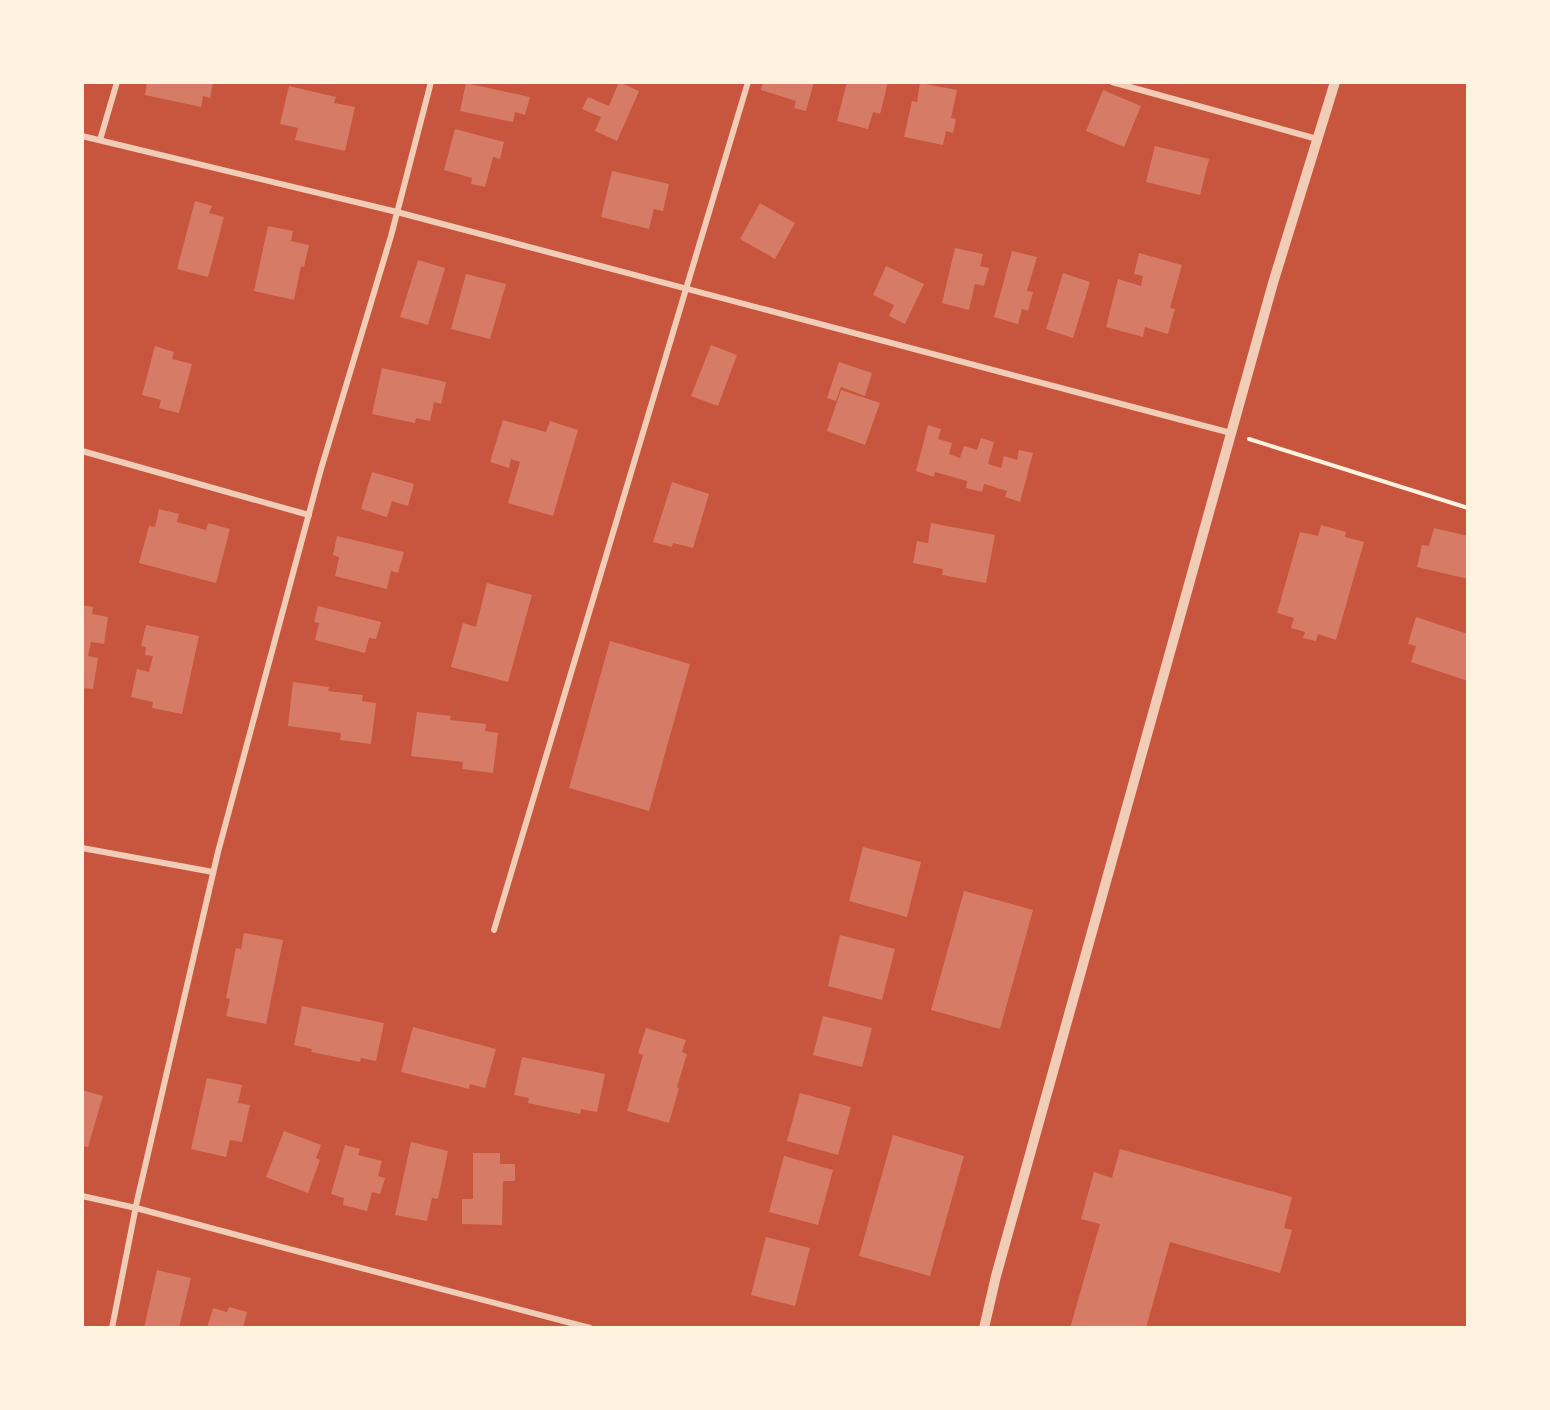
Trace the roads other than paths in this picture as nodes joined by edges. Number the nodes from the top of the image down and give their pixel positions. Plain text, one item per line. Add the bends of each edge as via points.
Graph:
1 (117, 82) edge
2 (431, 82) edge
3 (748, 82) edge
4 (1113, 82) edge
5 (1335, 82) edge
6 (82, 136) edge
7 (1317, 139) junction
8 (100, 140) junction
9 (397, 212) junction
10 (686, 289) junction
11 (1231, 433) junction
12 (82, 452) edge
13 (309, 515) junction
14 (82, 848) edge
15 (213, 872) junction
16 (494, 930) dead end
17 (82, 1196) edge
18 (136, 1208) junction
19 (112, 1328) edge
20 (590, 1328) edge
21 (984, 1328) edge

1 - 8 street
2 - 9 street
3 - 10 street
4 - 7 street
5 - 7 street
6 - 8 street
7 - 11 street
8 - 9 street
9 - 10 street
9 - 13 street
10 - 11 street
10 - 16 street
11 - 21 street
12 - 13 street
13 - 15 street
14 - 15 street
15 - 18 street
17 - 18 street
18 - 19 street
18 - 20 street

